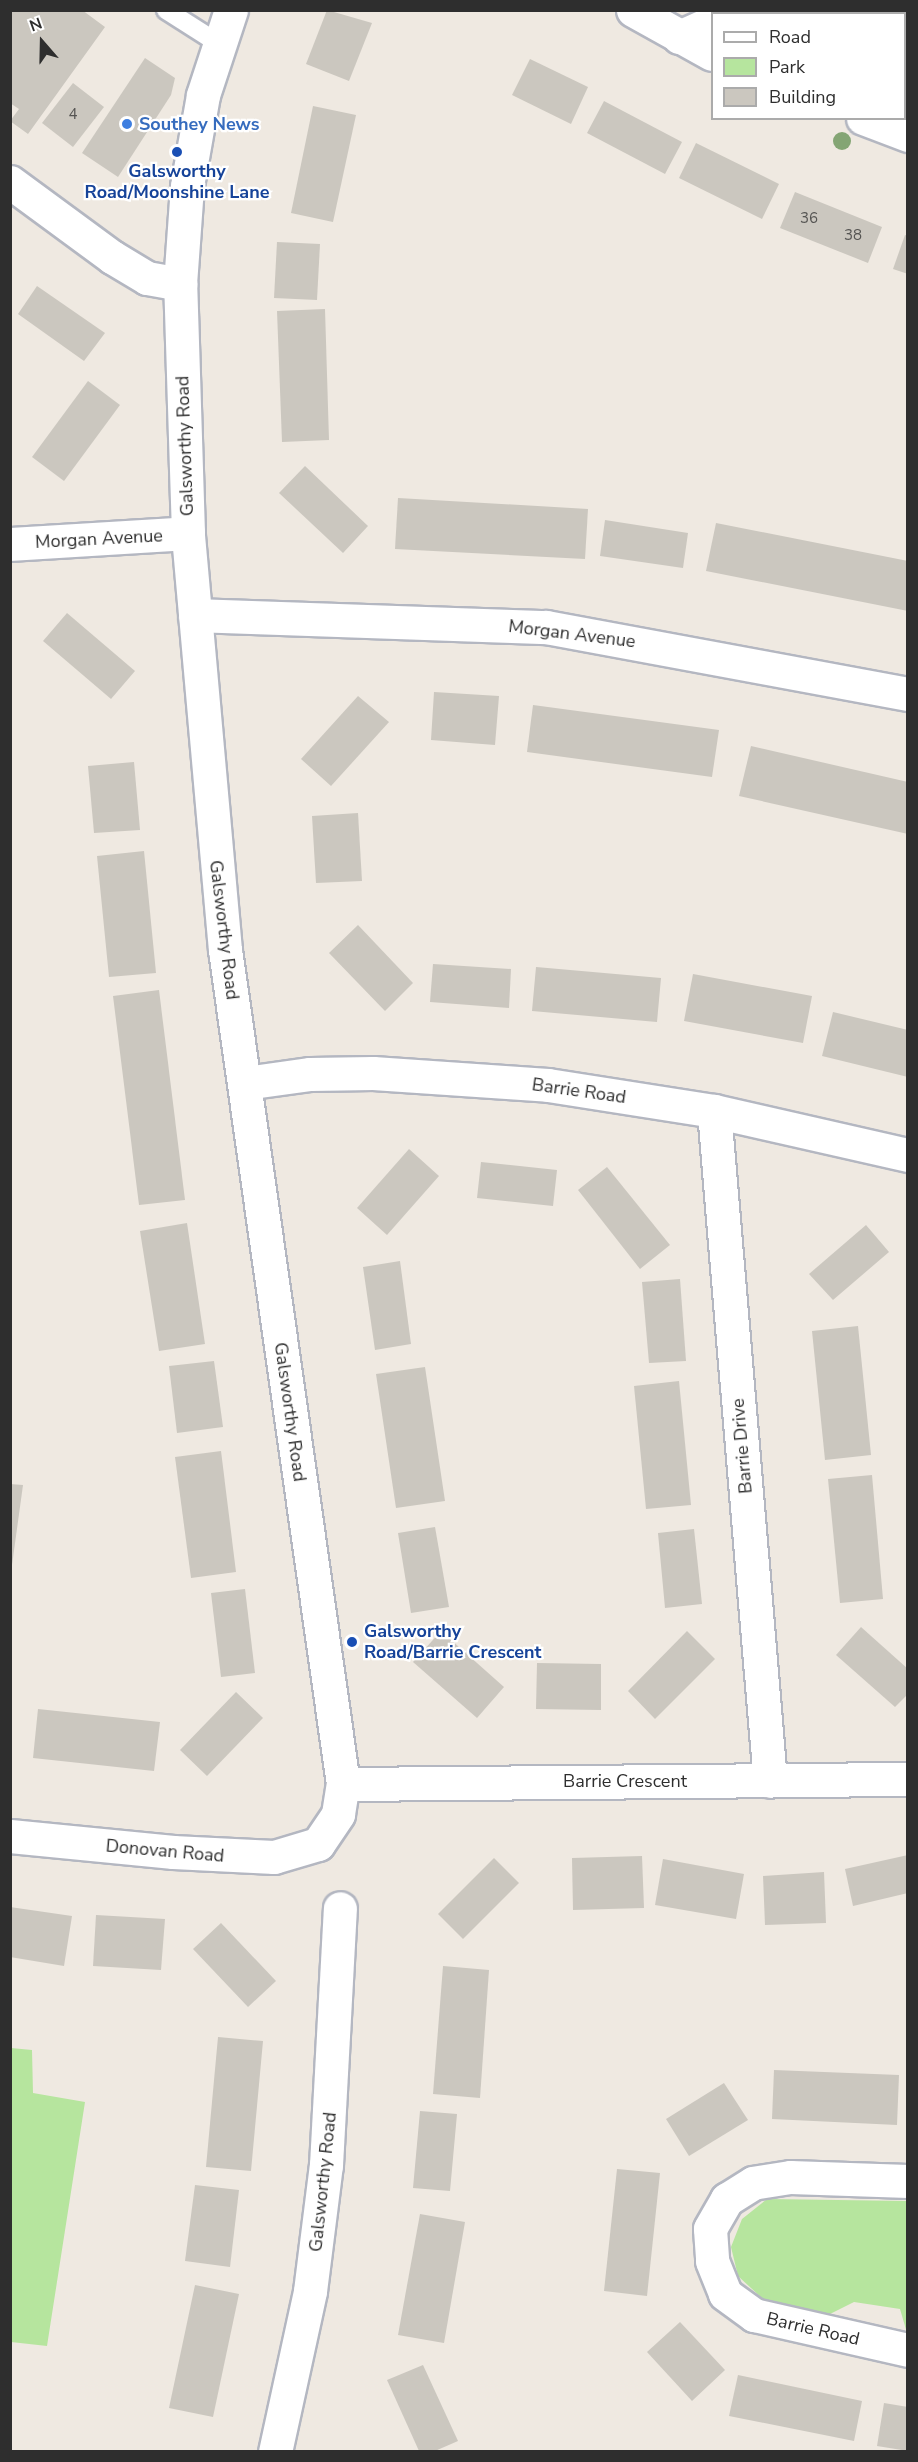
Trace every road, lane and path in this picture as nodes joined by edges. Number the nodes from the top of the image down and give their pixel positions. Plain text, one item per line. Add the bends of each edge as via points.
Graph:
1 (166, 10) edge
2 (231, 10) edge
3 (633, 10) edge
4 (711, 22) edge
5 (679, 37) junction
6 (218, 43) junction
7 (711, 53) edge
8 (868, 120) edge
9 (908, 135) edge
10 (10, 182) edge
11 (180, 284) junction
12 (188, 533) junction
13 (10, 544) edge
14 (195, 615) junction
15 (908, 694) edge
16 (245, 1083) junction
17 (714, 1111) junction
18 (908, 1155) edge
19 (908, 1779) edge
20 (770, 1780) junction
21 (343, 1784) junction
22 (10, 1836) edge
23 (318, 1844) joint
24 (340, 1908) dead end
25 (908, 2181) edge
26 (908, 2350) edge
27 (275, 2451) edge

1 - 6 lane
2 - 6 street, Galsworthy Road
3 - 5 street
4 - 5 street
5 - 7 street
6 - 11 street, Galsworthy Road via 202,95 190,165
8 - 9 street
10 - 11 street via 112,257 147,278
11 - 12 street, Galsworthy Road
12 - 13 street, Morgan Avenue
12 - 14 street, Galsworthy Road
14 - 15 street, Morgan Avenue via 546,627
14 - 16 street, Galsworthy Road via 209,806
16 - 17 street, Barrie Road via 310,1074 373,1073 548,1085
16 - 21 street, Galsworthy Road
17 - 18 street, Barrie Road
17 - 20 street, Barrie Drive
19 - 20 street, Barrie Crescent
20 - 21 street, Barrie Crescent
21 - 23 street, Galsworthy Road via 338,1814
22 - 23 street, Donovan Road via 243,1857 274,1857
24 - 27 street, Galsworthy Road via 337,2029 325,2177 310,2291
25 - 26 street, Barrie Road via 790,2176 753,2183 727,2199 710,2229 712,2261 725,2295 754,2315

